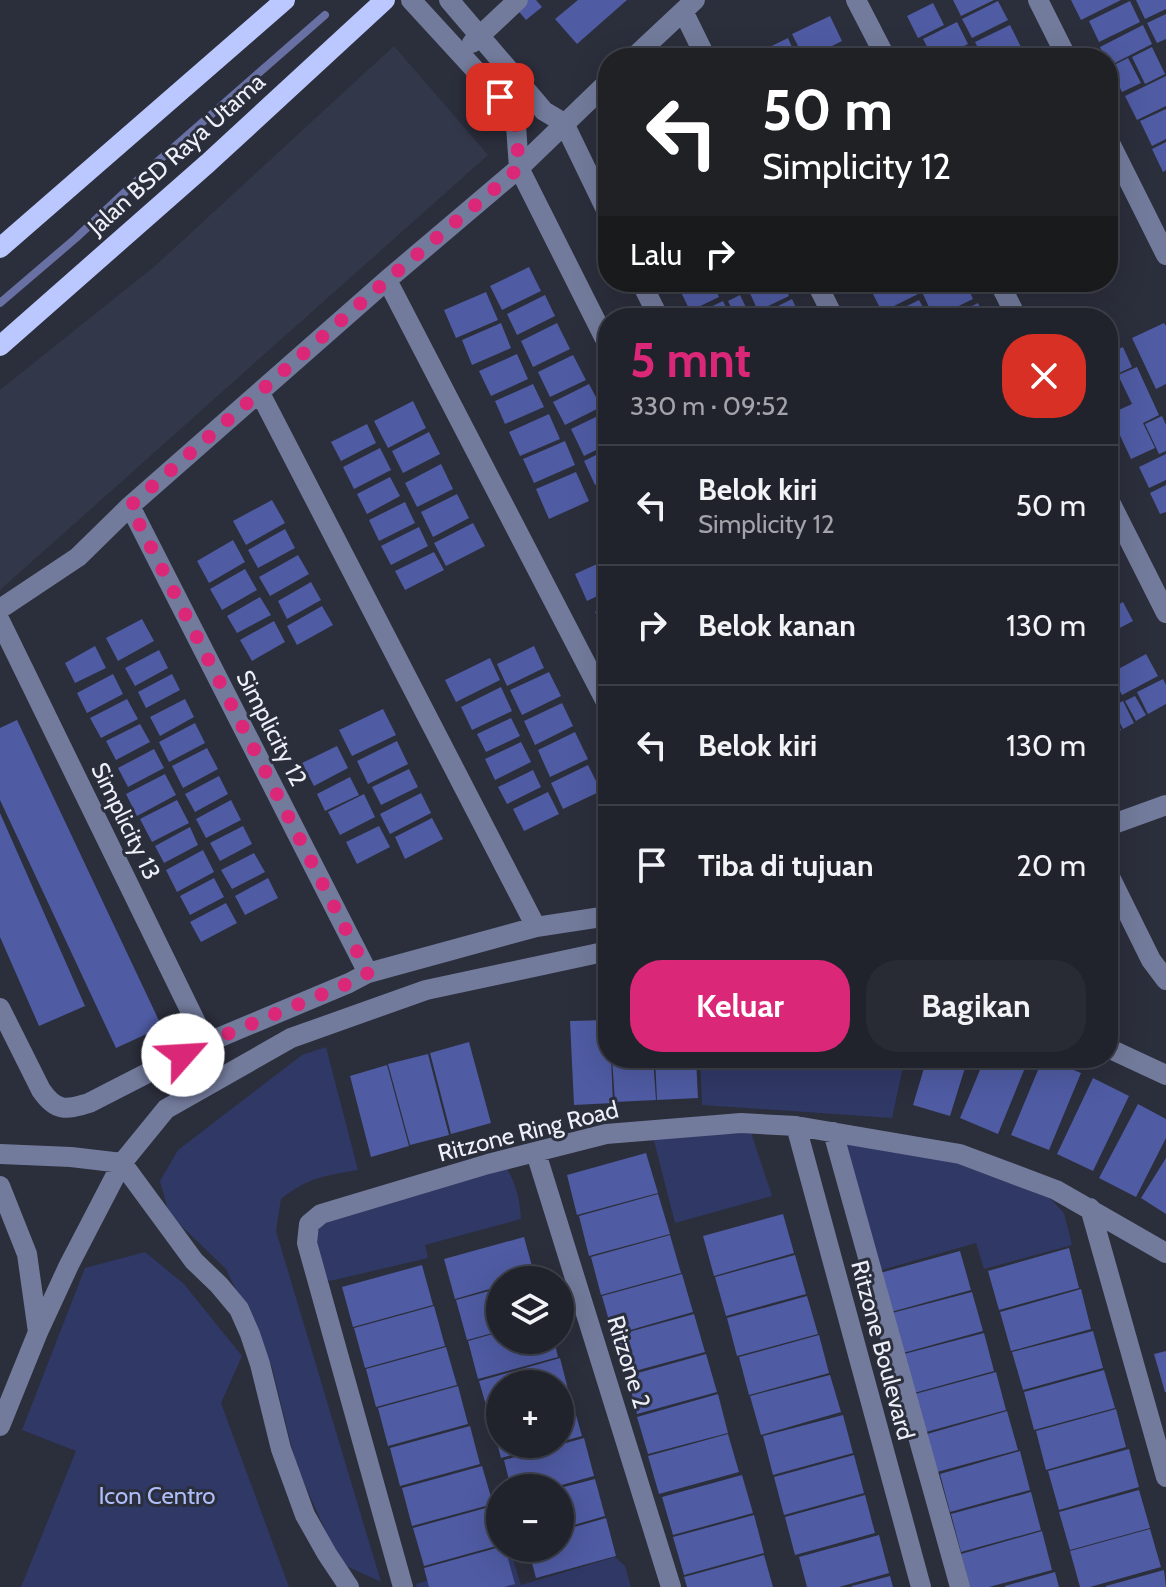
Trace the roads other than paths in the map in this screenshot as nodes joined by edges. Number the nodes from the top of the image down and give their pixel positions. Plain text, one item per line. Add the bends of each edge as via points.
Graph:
1 (285, 0) edge
2 (385, 0) edge
3 (411, 0) edge
4 (449, 0) edge
5 (518, 0) edge
6 (856, 0) edge
7 (1038, 0) edge
8 (689, 6) edge
9 (479, 36) junction
10 (644, 48) edge
11 (703, 48) edge
12 (881, 48) edge
13 (1062, 48) edge
14 (460, 54) junction
15 (598, 91) edge
16 (564, 123) junction
17 (1118, 159) edge
18 (519, 168) junction
19 (598, 193) edge
20 (0, 248) edge
21 (1166, 255) edge
22 (387, 280) junction
23 (598, 325) edge
24 (0, 346) edge
25 (260, 393) junction
26 (130, 506) junction
27 (1118, 518) edge
28 (0, 609) edge
29 (1166, 613) edge
30 (0, 621) edge
31 (598, 687) edge
32 (1166, 805) edge
33 (1118, 822) edge
34 (1118, 893) edge
35 (598, 918) edge
36 (536, 927) junction
37 (598, 953) edge
38 (368, 973) junction
39 (1166, 980) edge
40 (0, 1008) edge
41 (206, 1043) junction
42 (1118, 1052) edge
43 (1166, 1075) edge
44 (796, 1126) junction
45 (833, 1132) junction
46 (536, 1153) junction
47 (0, 1154) edge
48 (122, 1163) junction
49 (0, 1186) edge
50 (1090, 1208) junction
51 (1166, 1253) edge
52 (38, 1332) junction
53 (0, 1426) edge
54 (1166, 1477) edge
55 (349, 1587) edge
56 (403, 1587) edge
57 (671, 1587) edge
58 (921, 1587) edge
59 (960, 1587) edge

1 - 20 main road, Jalan BSD Raya Utama
2 - 24 main road, Jalan BSD Raya Utama
3 - 14 street
4 - 9 street
5 - 9 street
6 - 12 street
7 - 13 street
8 - 10 street
8 - 11 street
9 - 14 street
9 - 16 street via 544,111
14 - 18 street via 500,97 516,126
15 - 16 street
16 - 18 street
16 - 19 street
17 - 21 street
18 - 22 street
18 - 23 street
22 - 25 street
22 - 31 street
25 - 26 street
25 - 36 street
26 - 28 street via 78,557
26 - 38 street, Simplicity 12
27 - 29 street
30 - 41 street, Simplicity 13
32 - 33 street
34 - 39 street
35 - 36 street
36 - 38 street
37 - 48 street via 426,990 291,1038 166,1109
38 - 41 street
40 - 41 street via 41,1090 61,1109 89,1103
42 - 43 street
44 - 45 street, Ritzone Ring Road
44 - 46 street, Ritzone Ring Road via 741,1123 606,1134
44 - 58 street, Ritzone Boulevard
45 - 50 street, Ritzone Ring Road via 960,1154
45 - 59 street, Ritzone Boulevard
46 - 56 street, Ritzone Ring Road via 321,1214 309,1224 307,1243
46 - 57 street, Ritzone 2
47 - 48 street
48 - 52 street
48 - 55 street via 194,1261 239,1309 305,1515
49 - 52 street via 27,1254
50 - 51 street, Ritzone Ring Road
50 - 54 street
52 - 53 street

